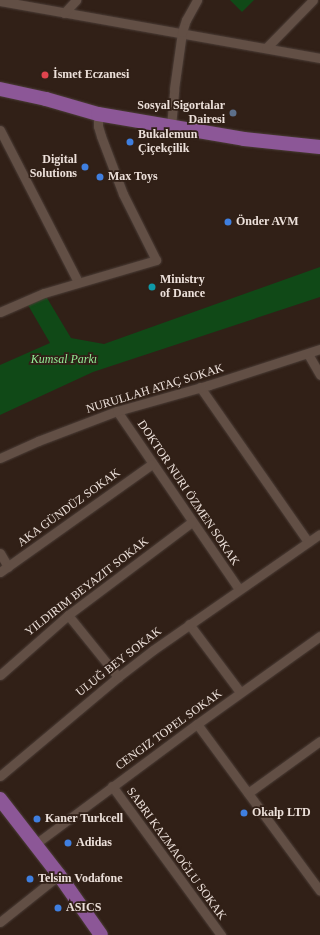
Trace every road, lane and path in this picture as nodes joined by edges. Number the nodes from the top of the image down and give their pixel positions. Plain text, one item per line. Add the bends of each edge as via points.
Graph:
1 (76, 0) edge
2 (197, 0) edge
3 (313, 0) edge
4 (0, 1) edge
5 (64, 13) junction
6 (182, 32) junction
7 (266, 48) junction
8 (320, 58) edge
9 (0, 89) edge
10 (98, 114) junction
11 (172, 127) junction
12 (0, 130) edge
13 (320, 147) edge
14 (78, 282) junction
15 (0, 311) edge
16 (320, 349) edge
17 (308, 354) junction
18 (320, 375) edge
19 (200, 387) junction
20 (117, 411) junction
21 (0, 458) edge
22 (152, 464) junction
23 (192, 522) junction
24 (320, 534) edge
25 (308, 542) junction
26 (0, 553) edge
27 (4, 569) edge
28 (239, 589) junction
29 (68, 615) junction
30 (189, 624) junction
31 (320, 636) edge
32 (0, 675) edge
33 (118, 677) junction
34 (240, 692) junction
35 (197, 724) junction
36 (320, 741) edge
37 (0, 776) edge
38 (112, 786) junction
39 (248, 793) junction
40 (0, 799) edge
41 (0, 809) edge
42 (20, 826) junction
43 (34, 845) junction
44 (59, 875) junction
45 (320, 892) edge
46 (0, 922) edge
47 (101, 935) edge
48 (221, 935) edge

1 - 5 street
2 - 6 street
3 - 7 street
4 - 5 street
5 - 6 street
6 - 7 street
6 - 11 street
7 - 8 street
9 - 10 main road
10 - 11 main road
10 - 14 street via 101,136 123,194 156,260
11 - 13 main road via 244,139
12 - 14 street
14 - 15 street
16 - 17 street, NURULLAH ATAÇ SOKAK
17 - 18 street
17 - 19 street, NURULLAH ATAÇ SOKAK
19 - 20 street, NURULLAH ATAÇ SOKAK
19 - 25 street
20 - 21 street, NURULLAH ATAÇ SOKAK
20 - 22 street, DOKTOR NURI ÖZMEN SOKAK
22 - 23 street, DOKTOR NURI ÖZMEN SOKAK
22 - 27 street, AKA GÜNDÜZ SOKAK
23 - 28 street, DOKTOR NURI ÖZMEN SOKAK
23 - 29 street
24 - 25 street, ULUĞ BEY SOKAK
25 - 28 street, ULUĞ BEY SOKAK
26 - 27 street
28 - 30 street, ULUĞ BEY SOKAK
29 - 32 street
29 - 33 street
30 - 33 street, ULUĞ BEY SOKAK
30 - 34 street
31 - 34 street, CENGIZ TOPEL SOKAK
33 - 37 street, ULUĞ BEY SOKAK
34 - 35 street, CENGIZ TOPEL SOKAK
35 - 38 street, CENGIZ TOPEL SOKAK
35 - 39 street
36 - 39 street
38 - 43 street, CENGIZ TOPEL SOKAK
38 - 48 street, SABRI KAZMAOĞLU SOKAK
39 - 45 street
40 - 42 main road
41 - 42 main road
42 - 43 main road
43 - 44 main road
44 - 46 street
44 - 47 main road

